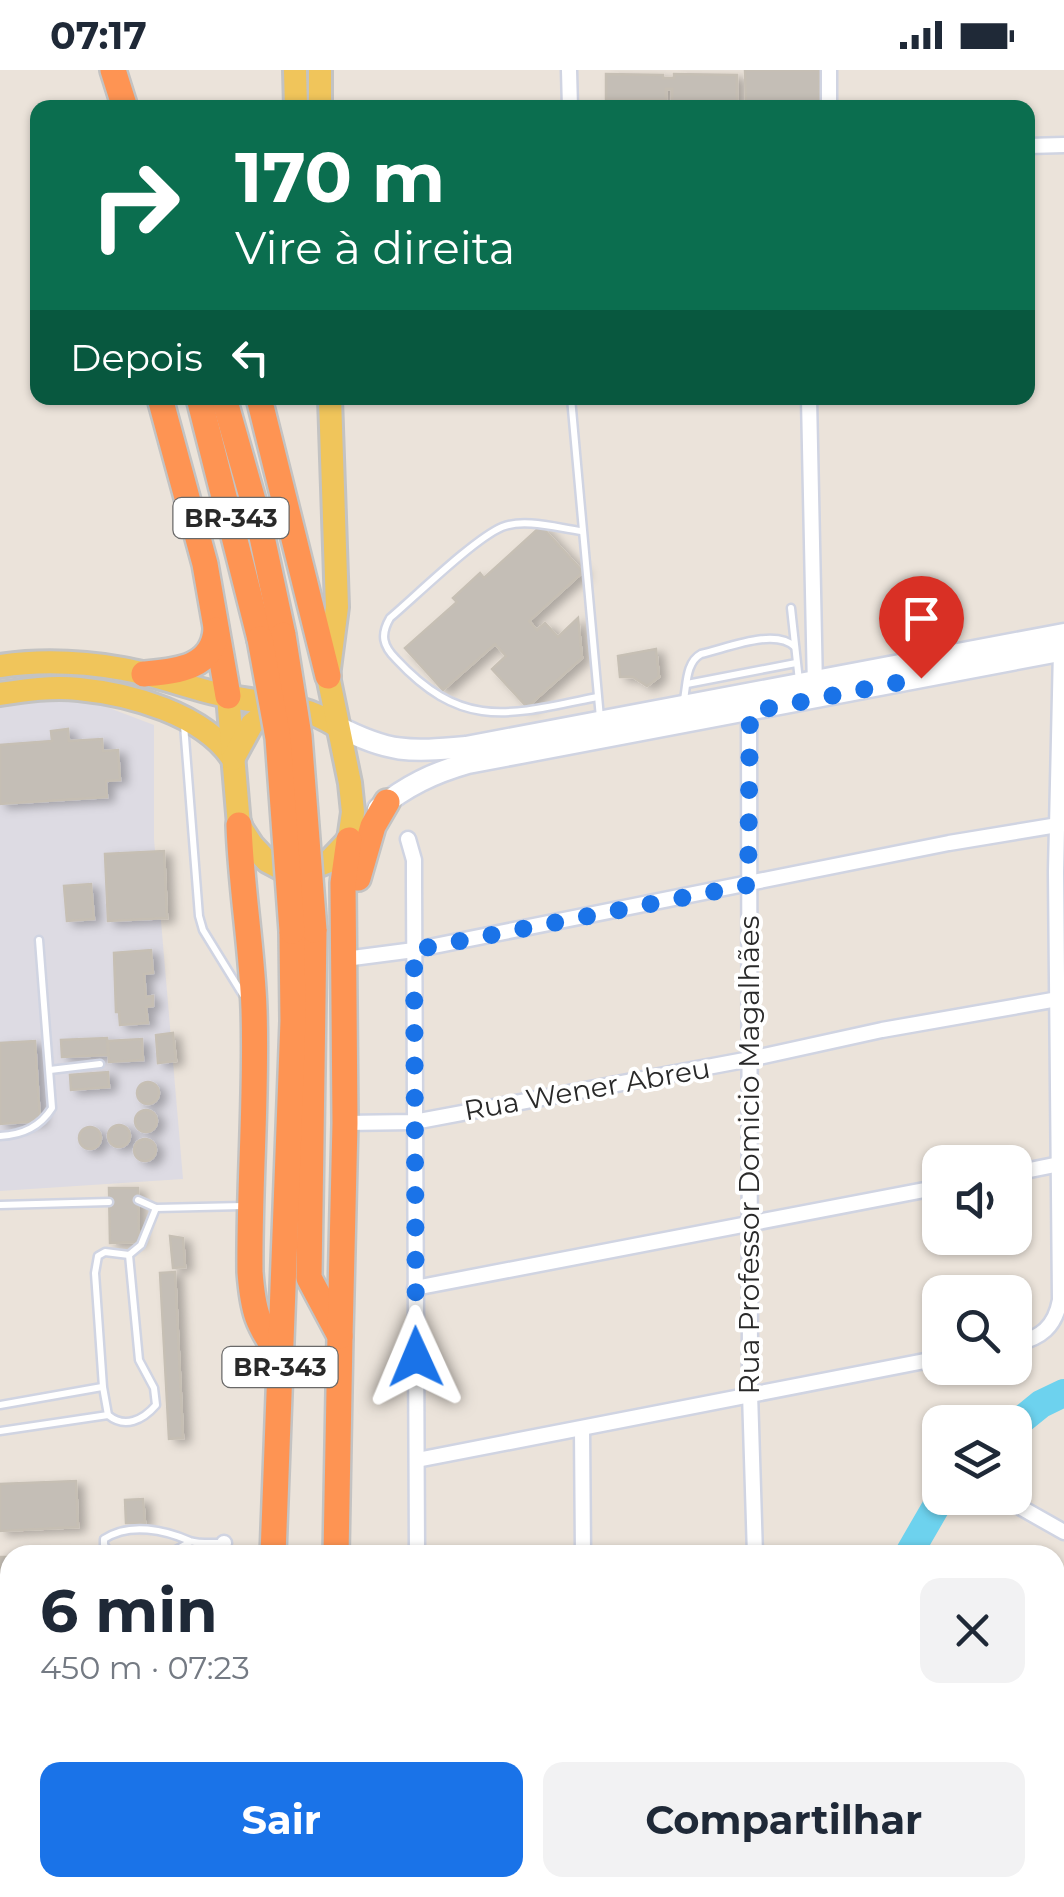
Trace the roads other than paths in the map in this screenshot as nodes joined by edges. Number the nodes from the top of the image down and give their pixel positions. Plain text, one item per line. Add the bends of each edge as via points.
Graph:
1 (112, 70) edge
2 (295, 70) edge
3 (320, 70) edge
4 (569, 70) edge
5 (830, 70) edge
6 (122, 100) edge
7 (296, 100) edge
8 (320, 100) edge
9 (570, 100) edge
10 (829, 100) edge
11 (1035, 146) edge
12 (1064, 146) edge
13 (162, 405) edge
14 (202, 405) edge
15 (226, 405) edge
16 (261, 405) edge
17 (330, 405) edge
18 (572, 405) edge
19 (808, 405) edge
20 (581, 531) junction
21 (791, 608) dead end
22 (217, 625) junction
23 (272, 637) junction
24 (1063, 645) edge
25 (795, 647) junction
26 (796, 662) junction
27 (0, 666) edge
28 (144, 674) junction
29 (328, 676) junction
30 (687, 684) junction
31 (810, 689) junction
32 (0, 694) edge
33 (228, 696) junction
34 (596, 697) junction
35 (277, 704) junction
36 (749, 704) junction
37 (682, 708) junction
38 (183, 719) junction
39 (337, 726) junction
40 (602, 731) junction
41 (467, 755) junction
42 (233, 759) junction
43 (387, 802) junction
44 (1061, 824) edge
45 (239, 825) junction
46 (408, 839) dead end
47 (349, 840) junction
48 (748, 885) junction
49 (39, 940) dead end
50 (414, 950) junction
51 (345, 956) junction
52 (1062, 998) edge
53 (254, 1013) junction
54 (750, 1060) junction
55 (100, 1064) dead end
56 (50, 1070) junction
57 (414, 1122) junction
58 (346, 1123) junction
59 (0, 1136) edge
60 (1062, 1163) edge
61 (1032, 1169) edge
62 (298, 1179) junction
63 (922, 1191) edge
64 (138, 1200) dead end
65 (109, 1202) dead end
66 (0, 1205) edge
67 (249, 1206) junction
68 (156, 1208) junction
69 (750, 1224) junction
70 (129, 1255) junction
71 (415, 1288) junction
72 (340, 1336) junction
73 (1032, 1338) edge
74 (281, 1357) junction
75 (922, 1361) edge
76 (102, 1387) junction
77 (750, 1394) junction
78 (0, 1405) edge
79 (108, 1415) junction
80 (582, 1430) junction
81 (0, 1431) edge
82 (418, 1460) junction
83 (1032, 1514) edge
84 (1064, 1532) edge
85 (192, 1542) junction
86 (104, 1545) edge
87 (186, 1545) edge
88 (204, 1545) edge
89 (273, 1545) edge
90 (336, 1545) edge
91 (417, 1545) edge
92 (584, 1545) edge
93 (754, 1545) edge

1 - 6 highway
2 - 7 main road
3 - 8 main road
4 - 9 street
5 - 10 street
11 - 12 street
13 - 22 highway
14 - 23 highway, BR-343
15 - 23 highway, BR-343 via 258,518
16 - 29 highway
17 - 29 main road via 337,607
18 - 20 lane
19 - 31 street
20 - 34 lane
20 - 34 lane via 503,526 390,618 383,640 421,686 456,705 516,713
21 - 25 lane
22 - 28 highway via 202,661
22 - 33 highway
23 - 62 highway, BR-343, bridge via 299,736
24 - 31 main road
24 - 44 street
25 - 26 lane
25 - 30 lane via 764,640 701,654
26 - 30 lane
26 - 31 lane
27 - 28 main road via 80,664
28 - 33 main road
29 - 39 main road
30 - 37 lane
31 - 36 main road
32 - 38 main road via 76,688
33 - 35 main road
33 - 42 main road
34 - 40 lane
35 - 39 main road via 292,704
35 - 42 main road via 252,724
36 - 37 main road
36 - 40 main road
36 - 48 street, Rua Professor Domicio Magalhães
37 - 40 main road
38 - 42 main road via 217,738
38 - 53 lane via 199,916
39 - 41 main road via 380,747
39 - 47 main road via 350,783
40 - 41 main road
41 - 43 main road
42 - 45 main road
43 - 47 main road
43 - 51 highway via 364,853
44 - 48 street
44 - 52 street via 1056,872
45 - 47 main road via 267,861 286,871 330,861
45 - 53 highway
46 - 50 street
47 - 51 highway
48 - 50 street
48 - 54 street, Rua Professor Domicio Magalhães
49 - 56 lane
50 - 51 street
50 - 57 street
51 - 58 highway
52 - 54 street, Rua Wener Abreu
52 - 60 street
53 - 67 highway
54 - 57 street, Rua Wener Abreu
54 - 69 street, Rua Professor Domicio Magalhães
55 - 56 lane
56 - 59 lane via 52,1108 42,1123
57 - 58 street, Rua Wener Abreu
57 - 71 street
58 - 72 highway
60 - 61 street
60 - 73 street via 1058,1313 1044,1334
62 - 72 highway, BR-343 / BR-343 via 309,1278
62 - 74 highway, BR-343
63 - 69 street
64 - 68 lane
65 - 66 lane
67 - 68 lane
67 - 74 highway via 252,1302 261,1330
68 - 70 lane
69 - 71 street
69 - 77 street, Rua Professor Domicio Magalhães
70 - 76 lane via 98,1256
70 - 79 lane via 139,1360 156,1405 145,1418 127,1422
71 - 82 street
72 - 90 highway, BR-343
74 - 89 highway, BR-343
75 - 77 street
76 - 78 lane
76 - 79 lane
77 - 80 street
77 - 93 street, Rua Professor Domicio Magalhães
79 - 81 lane
80 - 82 street
80 - 92 street
82 - 91 street
83 - 84 street
85 - 86 lane via 159,1530 122,1531
85 - 87 lane
85 - 88 lane

